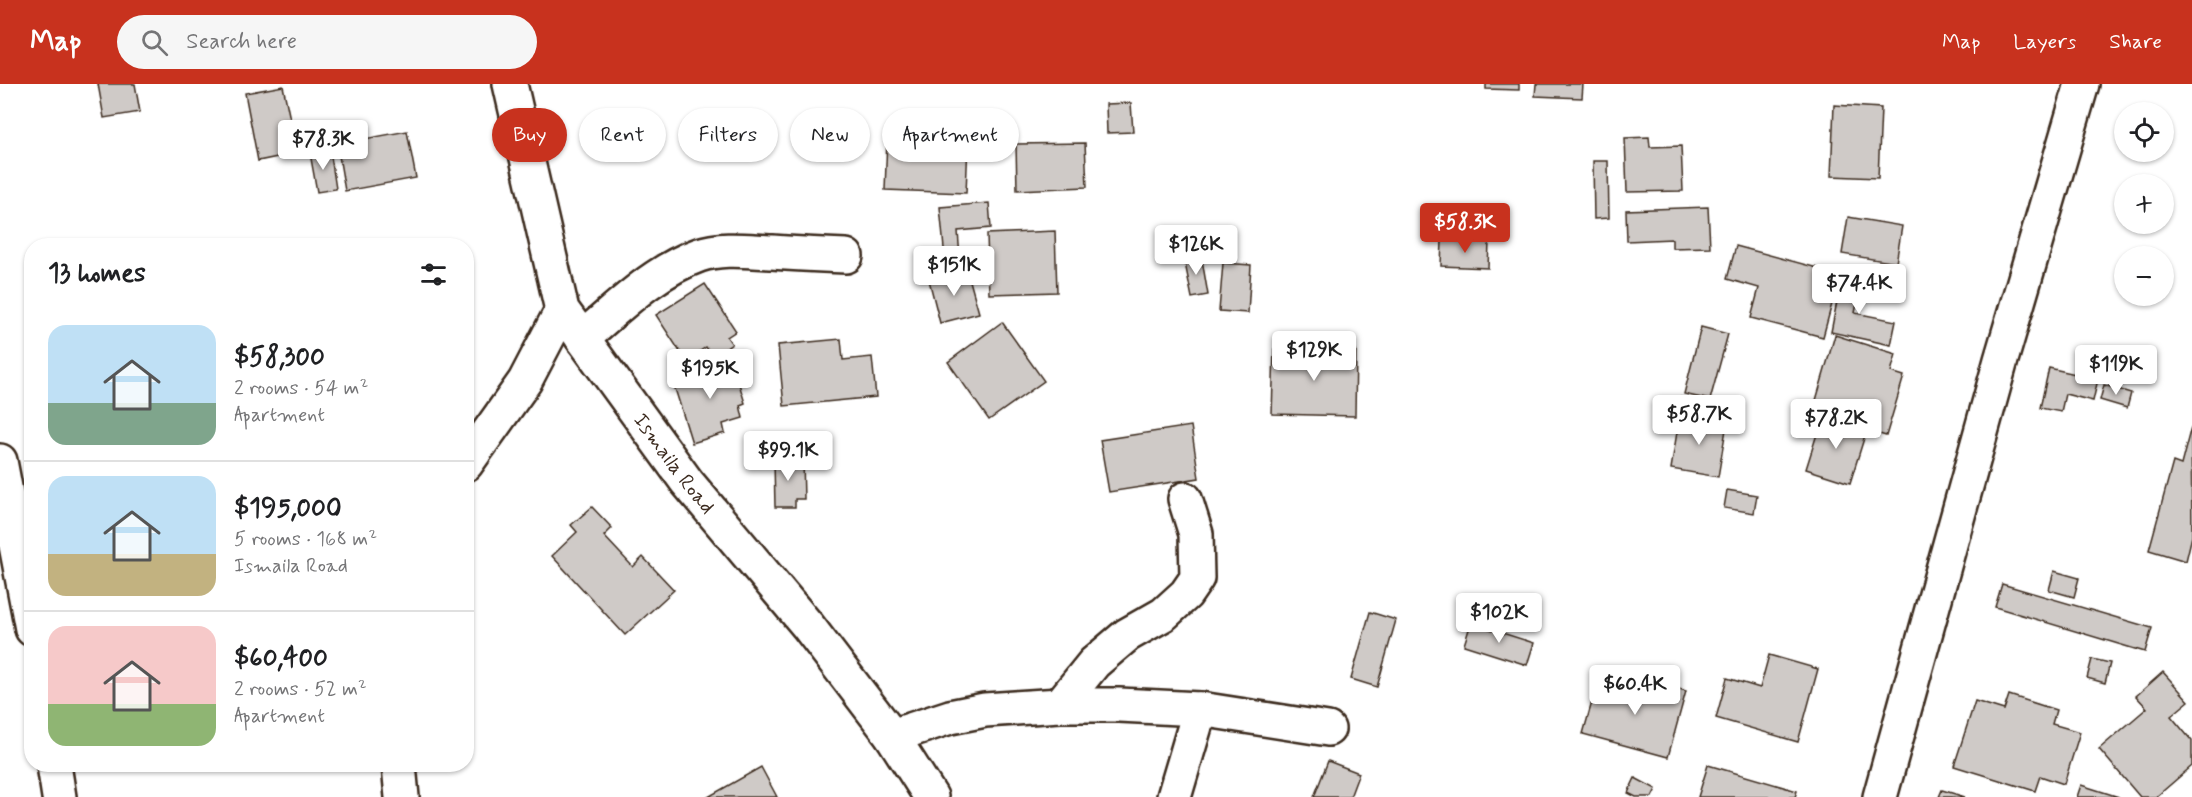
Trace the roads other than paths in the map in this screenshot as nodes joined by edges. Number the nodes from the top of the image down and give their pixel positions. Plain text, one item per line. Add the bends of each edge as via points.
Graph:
1 (510, 84) edge
2 (2082, 84) edge
3 (846, 256) dead end
4 (562, 310) junction
5 (582, 338) junction
6 (474, 453) edge
7 (0, 461) edge
8 (1185, 499) dead end
9 (24, 587) edge
10 (1060, 705) junction
11 (1200, 709) junction
12 (1328, 729) dead end
13 (892, 736) junction
14 (55, 772) edge
15 (400, 772) edge
16 (59, 797) edge
17 (402, 797) edge
18 (931, 797) edge
19 (1174, 797) edge
20 (1880, 797) edge

1 - 4 street, Ismaila Road
2 - 20 street
3 - 5 street via 744,250 699,255 648,283
4 - 5 street, Ismaila Road
4 - 6 street via 525,381
5 - 13 street, Ismaila Road via 687,482 808,626
7 - 9 street
8 - 10 street via 1196,534 1197,578 1164,614 1127,635 1094,663
10 - 11 street
10 - 13 street via 985,710
11 - 12 street
11 - 19 street
13 - 18 street, Ismaila Road
14 - 16 street
15 - 17 street

